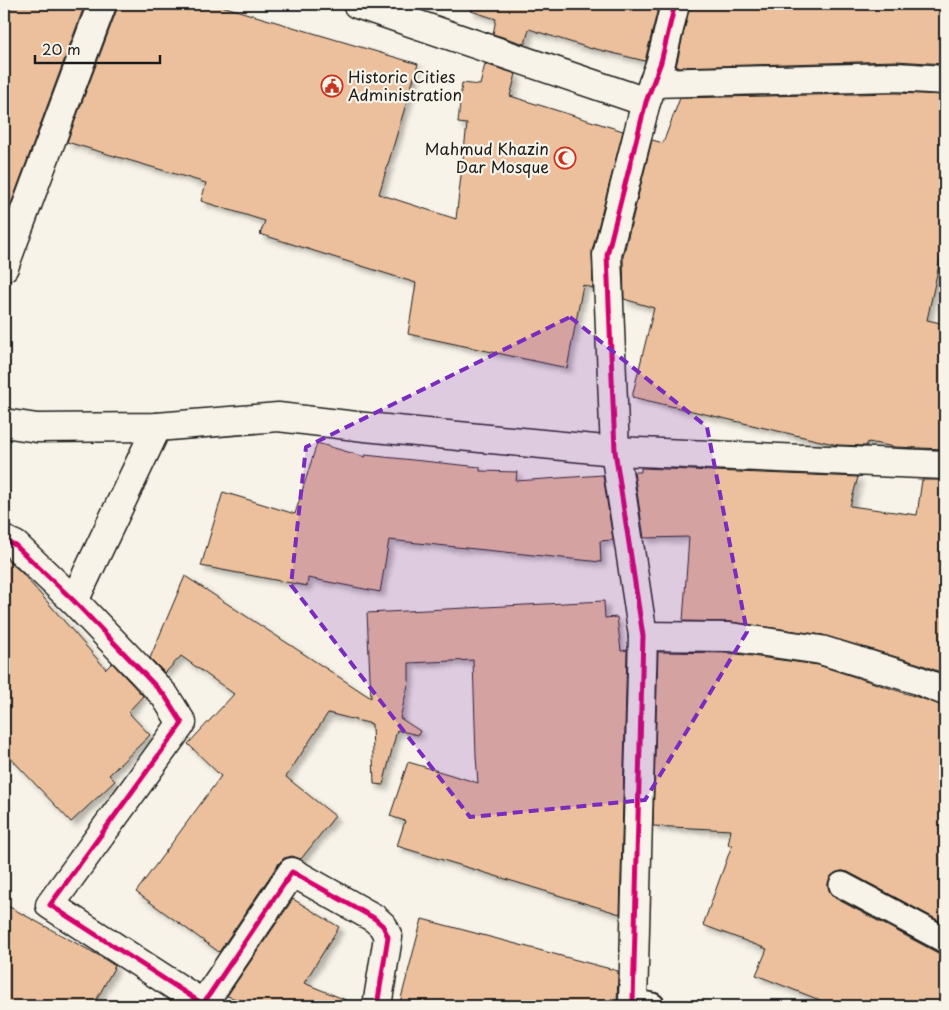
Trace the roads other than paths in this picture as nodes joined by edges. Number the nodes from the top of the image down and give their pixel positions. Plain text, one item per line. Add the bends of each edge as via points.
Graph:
1 (102, 4) edge
2 (357, 4) edge
3 (675, 4) edge
4 (945, 80) edge
5 (649, 92) junction
6 (4, 267) edge
7 (4, 423) edge
8 (158, 427) junction
9 (615, 451) junction
10 (945, 465) edge
11 (4, 540) edge
12 (74, 600) junction
13 (643, 636) junction
14 (945, 691) edge
15 (842, 885) dead end
16 (945, 940) edge
17 (643, 1004) edge
18 (377, 1006) edge

1 - 6 street
2 - 5 street
3 - 5 street
4 - 5 street via 896,77
5 - 9 street via 607,255
7 - 8 street via 37,428
8 - 9 street via 278,417
8 - 12 street
9 - 10 street
9 - 13 street
11 - 12 street via 14,545
12 - 18 street via 165,696 182,723 50,905 203,1004 292,872 383,926 388,937
13 - 14 street via 730,637 821,650
13 - 17 street
15 - 16 lane

